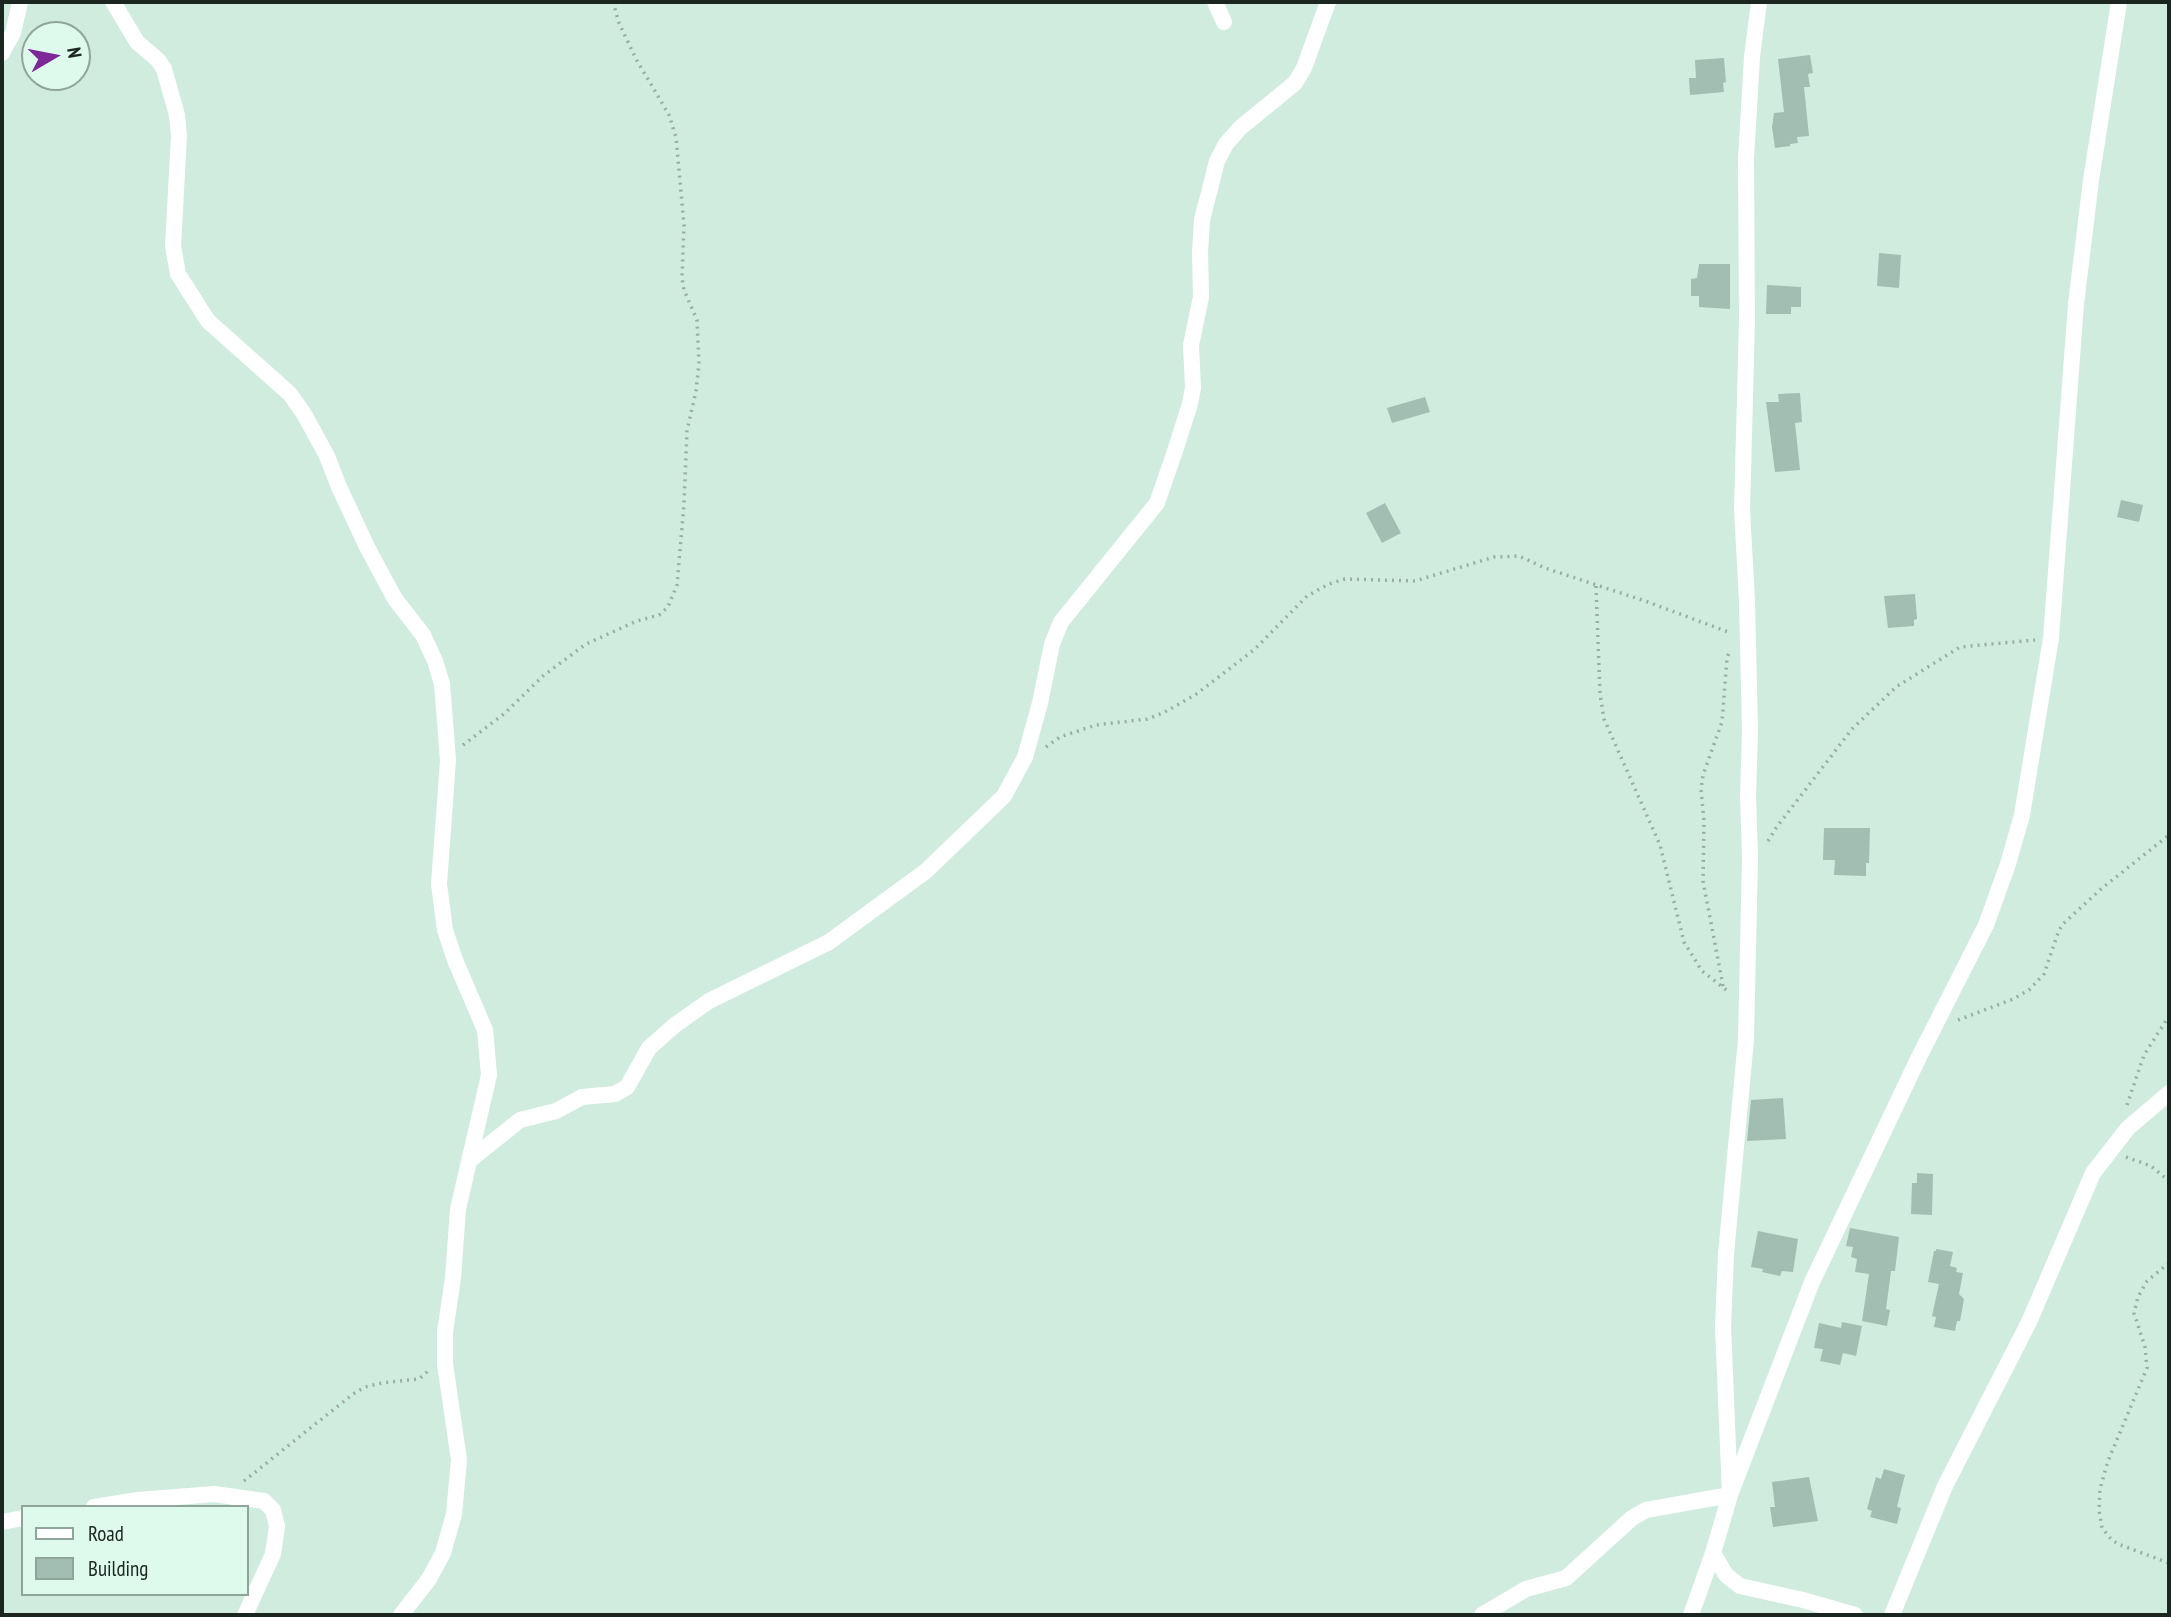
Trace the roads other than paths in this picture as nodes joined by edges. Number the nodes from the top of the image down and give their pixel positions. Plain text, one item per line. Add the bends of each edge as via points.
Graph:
1 (20, 2) edge
2 (113, 2) edge
3 (1216, 2) edge
4 (1328, 2) edge
5 (1759, 2) edge
6 (2119, 2) edge
7 (1224, 22) dead end
8 (2, 53) edge
9 (2169, 1093) edge
10 (470, 1160) junction
11 (1730, 1495) junction
12 (107, 1505) edge
13 (21, 1518) edge
14 (2, 1522) edge
15 (1713, 1553) junction
16 (245, 1615) edge
17 (401, 1615) edge
18 (1482, 1615) edge
19 (1691, 1615) edge
20 (1855, 1615) edge
21 (1892, 1615) edge

1 - 8 street via 13,33
2 - 10 street via 137,42 164,69 177,115 173,246 178,274 208,321 290,394 327,456 367,547 435,661 442,684 448,756 439,884 455,960 485,1030 489,1075
3 - 7 street
4 - 10 street via 1295,83 1240,128 1217,161 1202,220 1201,297 1191,345 1193,388 1178,442 1157,503 1061,622 1026,757 1003,796 926,871 829,942 709,1001 675,1025 649,1048 627,1087 615,1094 582,1097 556,1111 520,1120
5 - 11 street via 1746,159 1742,510 1751,857 1746,1012 1723,1327
6 - 11 street via 2076,304 2051,638 2022,816 1986,925 1812,1282
9 - 21 street via 2134,1122 2085,1187 2029,1322 1945,1486
10 - 17 street via 458,1209 445,1332 459,1460 454,1514 443,1553
11 - 15 street
11 - 18 street via 1646,1510 1563,1580 1527,1590
12 - 16 street via 214,1494 264,1500 273,1510 277,1526 273,1554
13 - 14 street
15 - 19 street
15 - 20 street via 1726,1575 1741,1587

